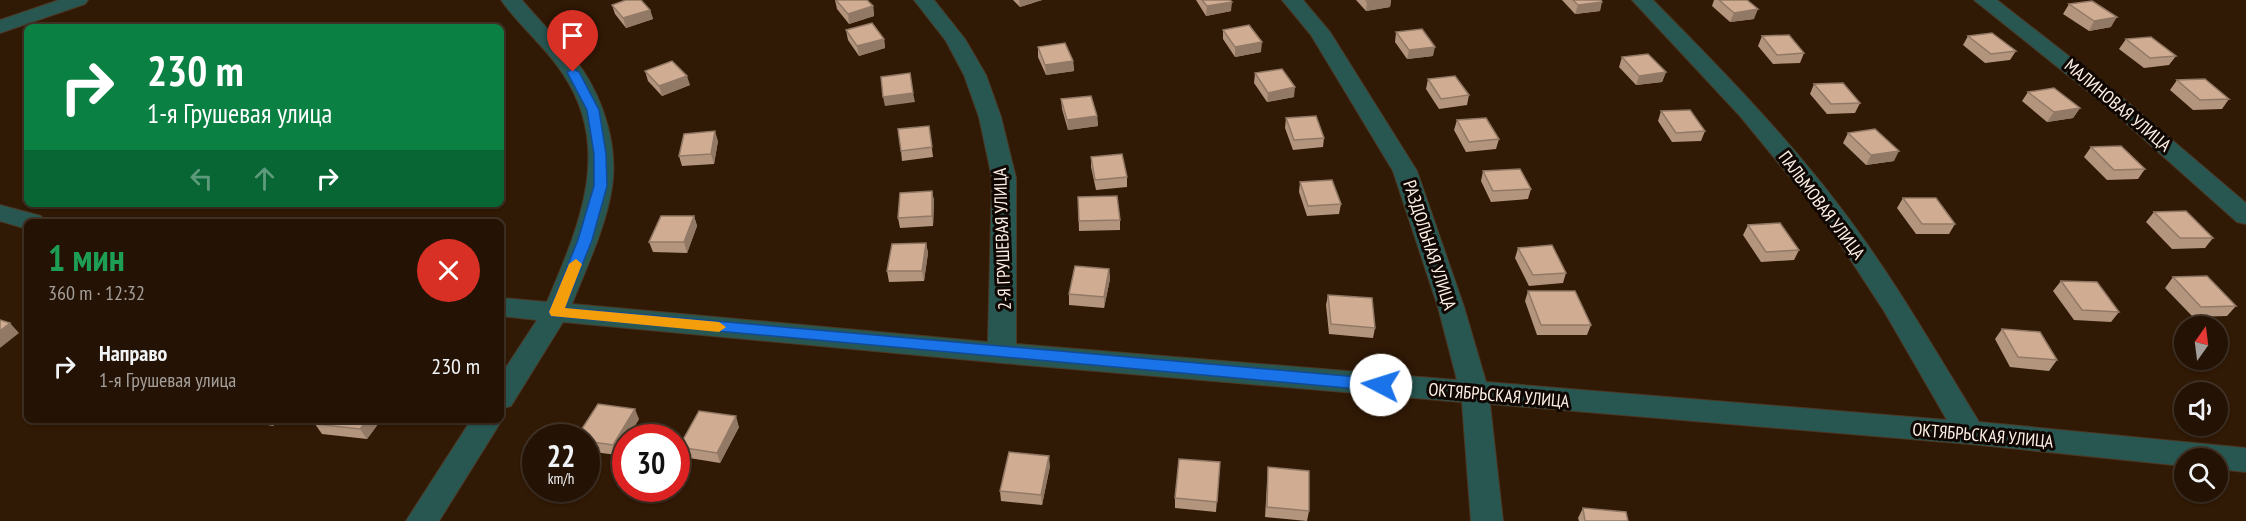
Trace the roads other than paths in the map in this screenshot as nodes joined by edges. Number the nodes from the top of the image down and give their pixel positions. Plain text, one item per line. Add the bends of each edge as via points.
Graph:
1 (78, 0) edge
2 (511, 0) edge
3 (924, 0) edge
4 (1292, 0) edge
5 (1642, 0) edge
6 (1984, 0) edge
7 (0, 27) edge
8 (0, 213) edge
9 (2246, 216) edge
10 (24, 220) edge
11 (504, 308) edge
12 (556, 312) junction
13 (1002, 353) junction
14 (504, 393) edge
15 (1475, 393) junction
16 (485, 423) edge
17 (1970, 433) junction
18 (2246, 460) edge
19 (422, 521) edge
20 (1487, 521) edge

1 - 7 street
2 - 12 street via 573,72 593,110 600,154 597,197 585,240
3 - 13 street, 2-Я ГРУШЕВАЯ УЛИЦА via 975,75 990,117 1004,178
4 - 15 street, РАЗДОЛЬНАЯ УЛИЦА via 1320,32 1405,171
5 - 17 street, ПАЛЬМОВАЯ УЛИЦА via 1728,89 1809,182 1880,281
6 - 9 street, МАЛИНОВАЯ УЛИЦА via 2135,117
8 - 10 street
11 - 12 street, ОКТЯБРЬСКАЯ УЛИЦА
12 - 13 street, ОКТЯБРЬСКАЯ УЛИЦА
12 - 14 street
13 - 15 street, ОКТЯБРЬСКАЯ УЛИЦА
15 - 17 street, ОКТЯБРЬСКАЯ УЛИЦА
15 - 20 street, РАЗДОЛЬНАЯ УЛИЦА
16 - 19 street
17 - 18 street, ОКТЯБРЬСКАЯ УЛИЦА

